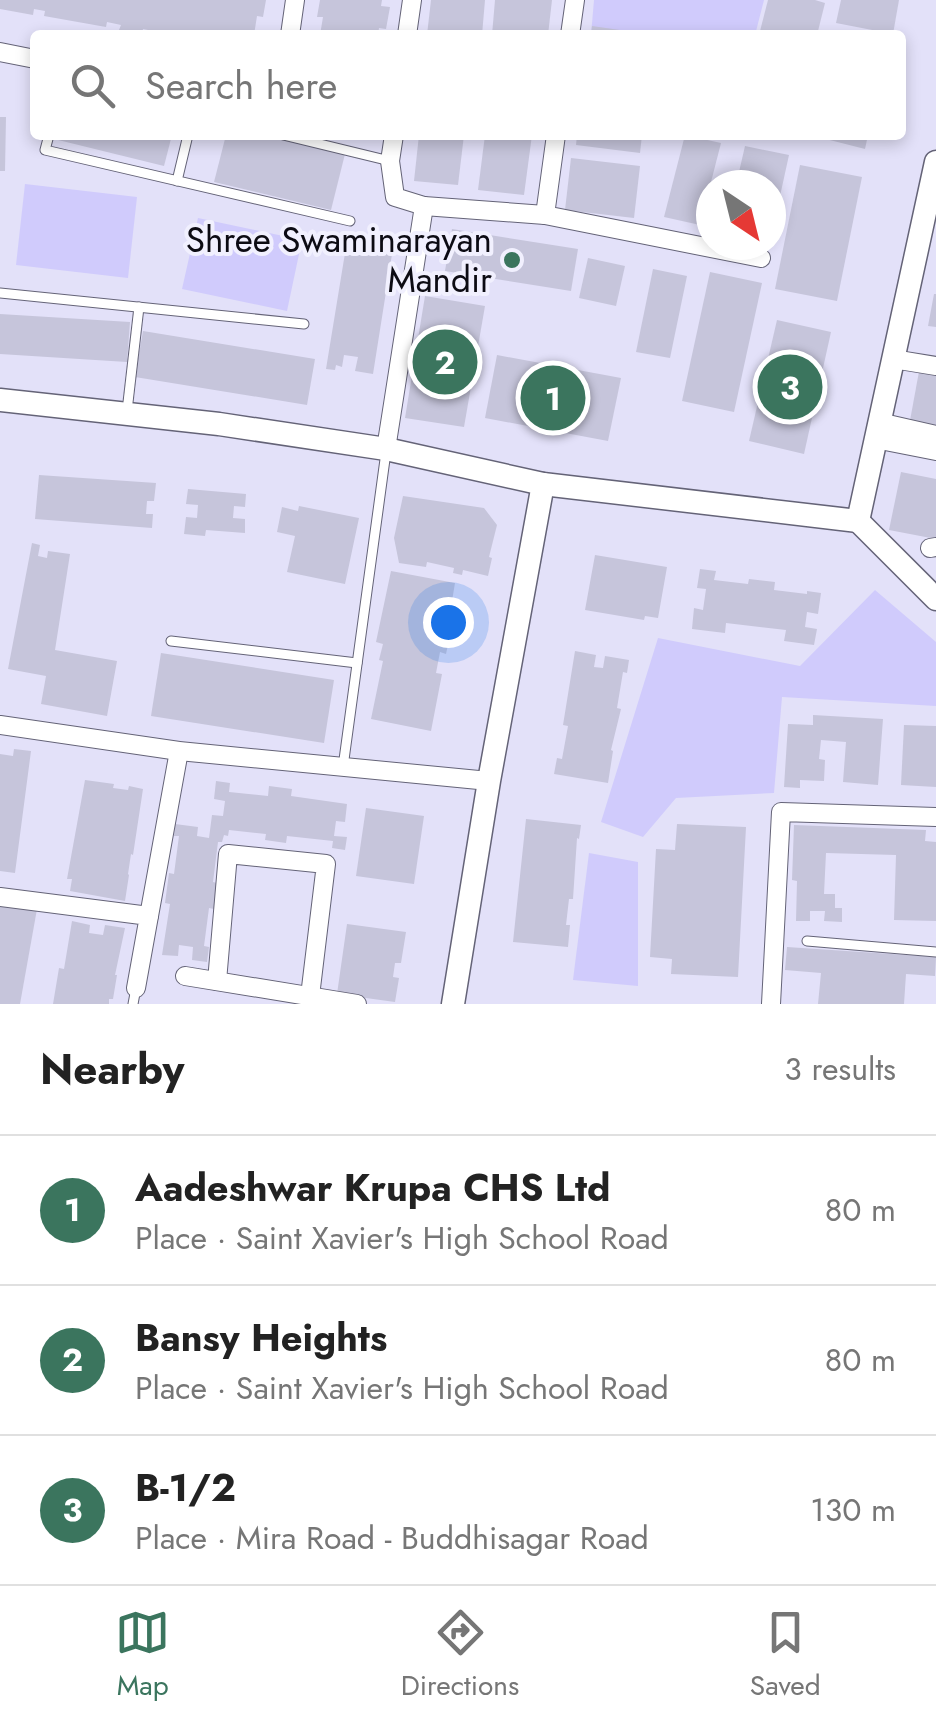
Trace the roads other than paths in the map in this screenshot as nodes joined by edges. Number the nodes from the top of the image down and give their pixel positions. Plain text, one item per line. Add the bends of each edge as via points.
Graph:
1 (296, 0) edge
2 (412, 0) edge
3 (581, 6) edge
4 (291, 30) edge
5 (409, 30) edge
6 (572, 30) edge
7 (0, 52) edge
8 (30, 57) edge
9 (48, 140) edge
10 (187, 140) edge
11 (304, 140) edge
12 (393, 140) edge
13 (555, 140) edge
14 (390, 161) junction
15 (936, 162) edge
16 (177, 180) junction
17 (424, 206) junction
18 (545, 215) junction
19 (350, 221) dead end
20 (696, 245) edge
21 (0, 292) edge
22 (139, 307) junction
23 (304, 324) dead end
24 (893, 358) junction
25 (936, 366) edge
26 (0, 400) edge
27 (126, 414) junction
28 (877, 431) junction
29 (936, 434) edge
30 (386, 449) junction
31 (936, 451) edge
32 (543, 484) junction
33 (858, 521) junction
34 (936, 599) edge
35 (172, 641) dead end
36 (357, 663) junction
37 (0, 725) edge
38 (180, 751) junction
39 (343, 767) junction
40 (489, 781) junction
41 (936, 817) edge
42 (0, 897) edge
43 (149, 916) junction
44 (807, 941) dead end
45 (936, 952) edge
46 (186, 976) dead end
47 (217, 981) junction
48 (134, 996) edge
49 (310, 996) junction
50 (357, 1004) edge
51 (453, 1004) edge
52 (771, 1004) edge

1 - 4 street
2 - 5 street
3 - 6 street
7 - 8 street
9 - 16 lane via 45,150
10 - 16 lane
11 - 14 lane
12 - 14 street
13 - 18 street
14 - 17 street via 396,197
15 - 24 street
16 - 19 lane
17 - 18 street
17 - 30 street
18 - 20 street
21 - 22 lane
22 - 23 lane
22 - 27 lane
24 - 25 street
24 - 28 street
26 - 27 street
27 - 30 street
28 - 29 street
28 - 31 street
28 - 33 street
30 - 32 street
30 - 36 lane
32 - 33 street
32 - 40 street
33 - 34 street
35 - 36 lane
36 - 39 lane
37 - 38 street
38 - 39 street
38 - 43 street
39 - 40 street
40 - 51 street
41 - 52 street via 781,812
42 - 43 street
43 - 48 street
44 - 45 lane
46 - 47 street
47 - 49 street
47 - 49 street via 228,854 326,864
49 - 50 street

